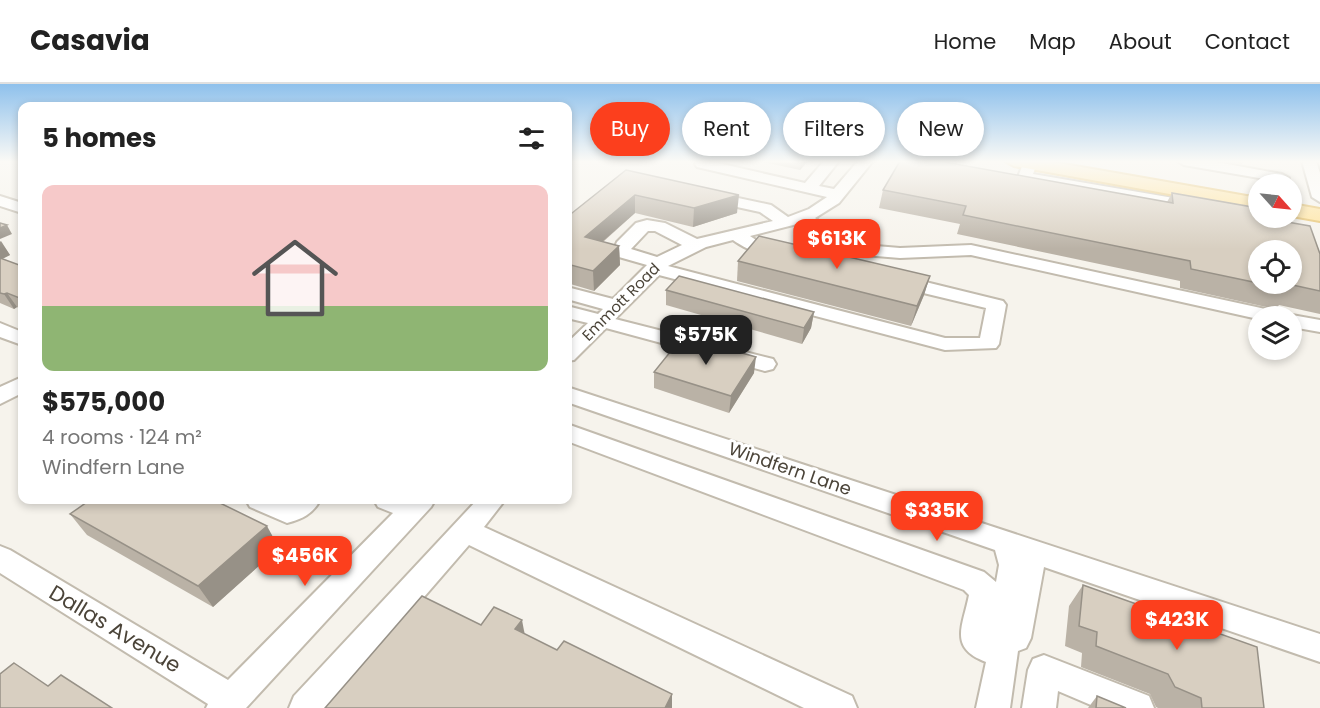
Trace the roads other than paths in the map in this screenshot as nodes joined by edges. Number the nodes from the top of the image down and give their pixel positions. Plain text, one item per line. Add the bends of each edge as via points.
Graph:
1 (814, 190) edge
2 (842, 190) edge
3 (1151, 190) edge
4 (691, 193) edge
5 (838, 195) junction
6 (0, 201) edge
7 (1302, 202) edge
8 (1320, 205) edge
9 (18, 207) edge
10 (1248, 209) edge
11 (1320, 215) edge
12 (804, 217) junction
13 (1302, 218) edge
14 (786, 223) junction
15 (734, 234) junction
16 (695, 244) junction
17 (799, 257) edge
18 (657, 265) junction
19 (880, 277) edge
20 (572, 295) edge
21 (1248, 311) edge
22 (572, 312) edge
23 (609, 313) junction
24 (1302, 323) edge
25 (1320, 326) edge
26 (0, 330) edge
27 (18, 337) edge
28 (572, 350) edge
29 (765, 364) dead end
30 (18, 386) edge
31 (572, 396) edge
32 (0, 397) edge
33 (572, 434) edge
34 (268, 504) edge
35 (302, 504) edge
36 (406, 504) edge
37 (488, 504) edge
38 (463, 530) junction
39 (1019, 546) junction
40 (0, 558) edge
41 (1005, 647) junction
42 (1320, 648) edge
43 (227, 704) edge
44 (306, 708) edge
45 (840, 708) edge
46 (993, 708) edge
47 (1039, 708) edge
48 (1137, 708) edge

1 - 5 street
2 - 5 street, Emmott Road
3 - 10 main road
4 - 14 street via 765,208
5 - 12 street, Emmott Road
6 - 9 street
7 - 8 main road
11 - 13 main road
12 - 14 street, Emmott Road
12 - 21 street via 834,241 852,248 922,255 971,250
14 - 15 street, Emmott Road
15 - 16 street, Emmott Road
15 - 17 street via 753,246
16 - 18 street, Emmott Road
16 - 18 street via 653,225 642,227 622,251
18 - 19 street via 945,344 989,344 996,305
18 - 23 street, Emmott Road
20 - 23 street
22 - 23 street
23 - 28 street, Emmott Road
23 - 29 street
24 - 25 street
26 - 27 street
30 - 32 street
31 - 39 street, Windfern Lane
33 - 41 street via 974,581 985,590 976,641 982,646
34 - 35 street via 287,513
36 - 43 street
37 - 38 street
38 - 44 street
38 - 45 street
39 - 41 street via 1002,632
39 - 42 street, Windfern Lane
40 - 43 street, Dallas Avenue
41 - 46 street
47 - 48 street via 1044,670

